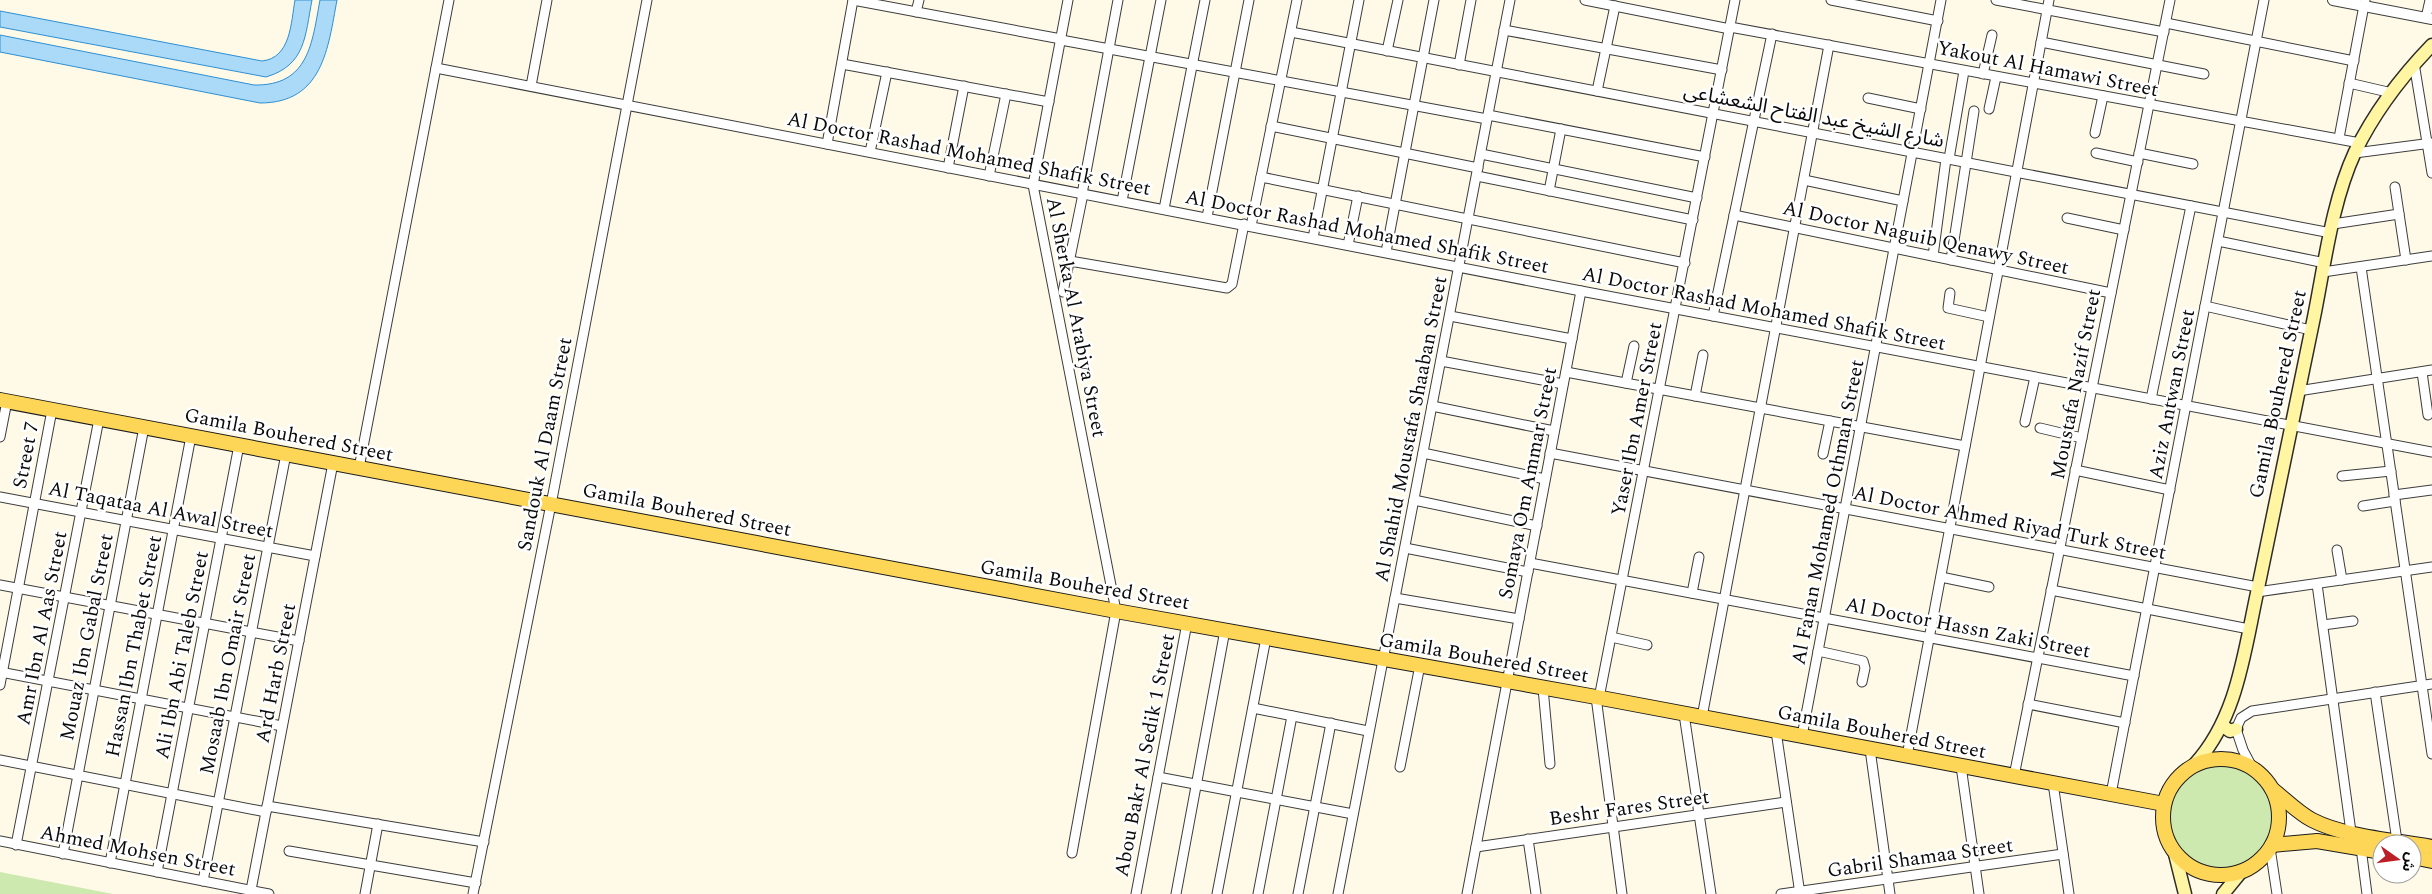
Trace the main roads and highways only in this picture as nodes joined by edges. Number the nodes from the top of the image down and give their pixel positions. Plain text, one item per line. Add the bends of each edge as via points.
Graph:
1 (2432, 45) edge
2 (3, 400) edge
3 (2223, 726) junction
4 (2236, 729) road end
5 (2194, 765) junction
6 (2271, 788) junction
7 (2164, 804) junction
8 (2271, 846) junction
9 (2432, 847) edge
10 (2372, 850) edge
11 (2175, 854) junction
12 (2241, 872) junction
13 (2186, 894) edge
14 (2223, 894) edge

1 - 3 main road, Gamila Bouhered Street via 2392,93 2358,148 2342,188 2249,629
2 - 7 main road, Gamila Bouhered Street via 1116,611
3 - 4 main road via 2230,731
3 - 5 main road, Gamila Bouhered Street
5 - 6 main road via 2224,759 2240,762 2253,769
5 - 7 main road via 2180,775
6 - 8 main road via 2278,810 2277,834
6 - 9 main road via 2320,824
7 - 11 main road via 2164,830
8 - 10 main road via 2317,841
8 - 12 main road via 2252,866
11 - 12 main road via 2188,866 2205,874 2223,876
11 - 13 main road
12 - 14 main road

